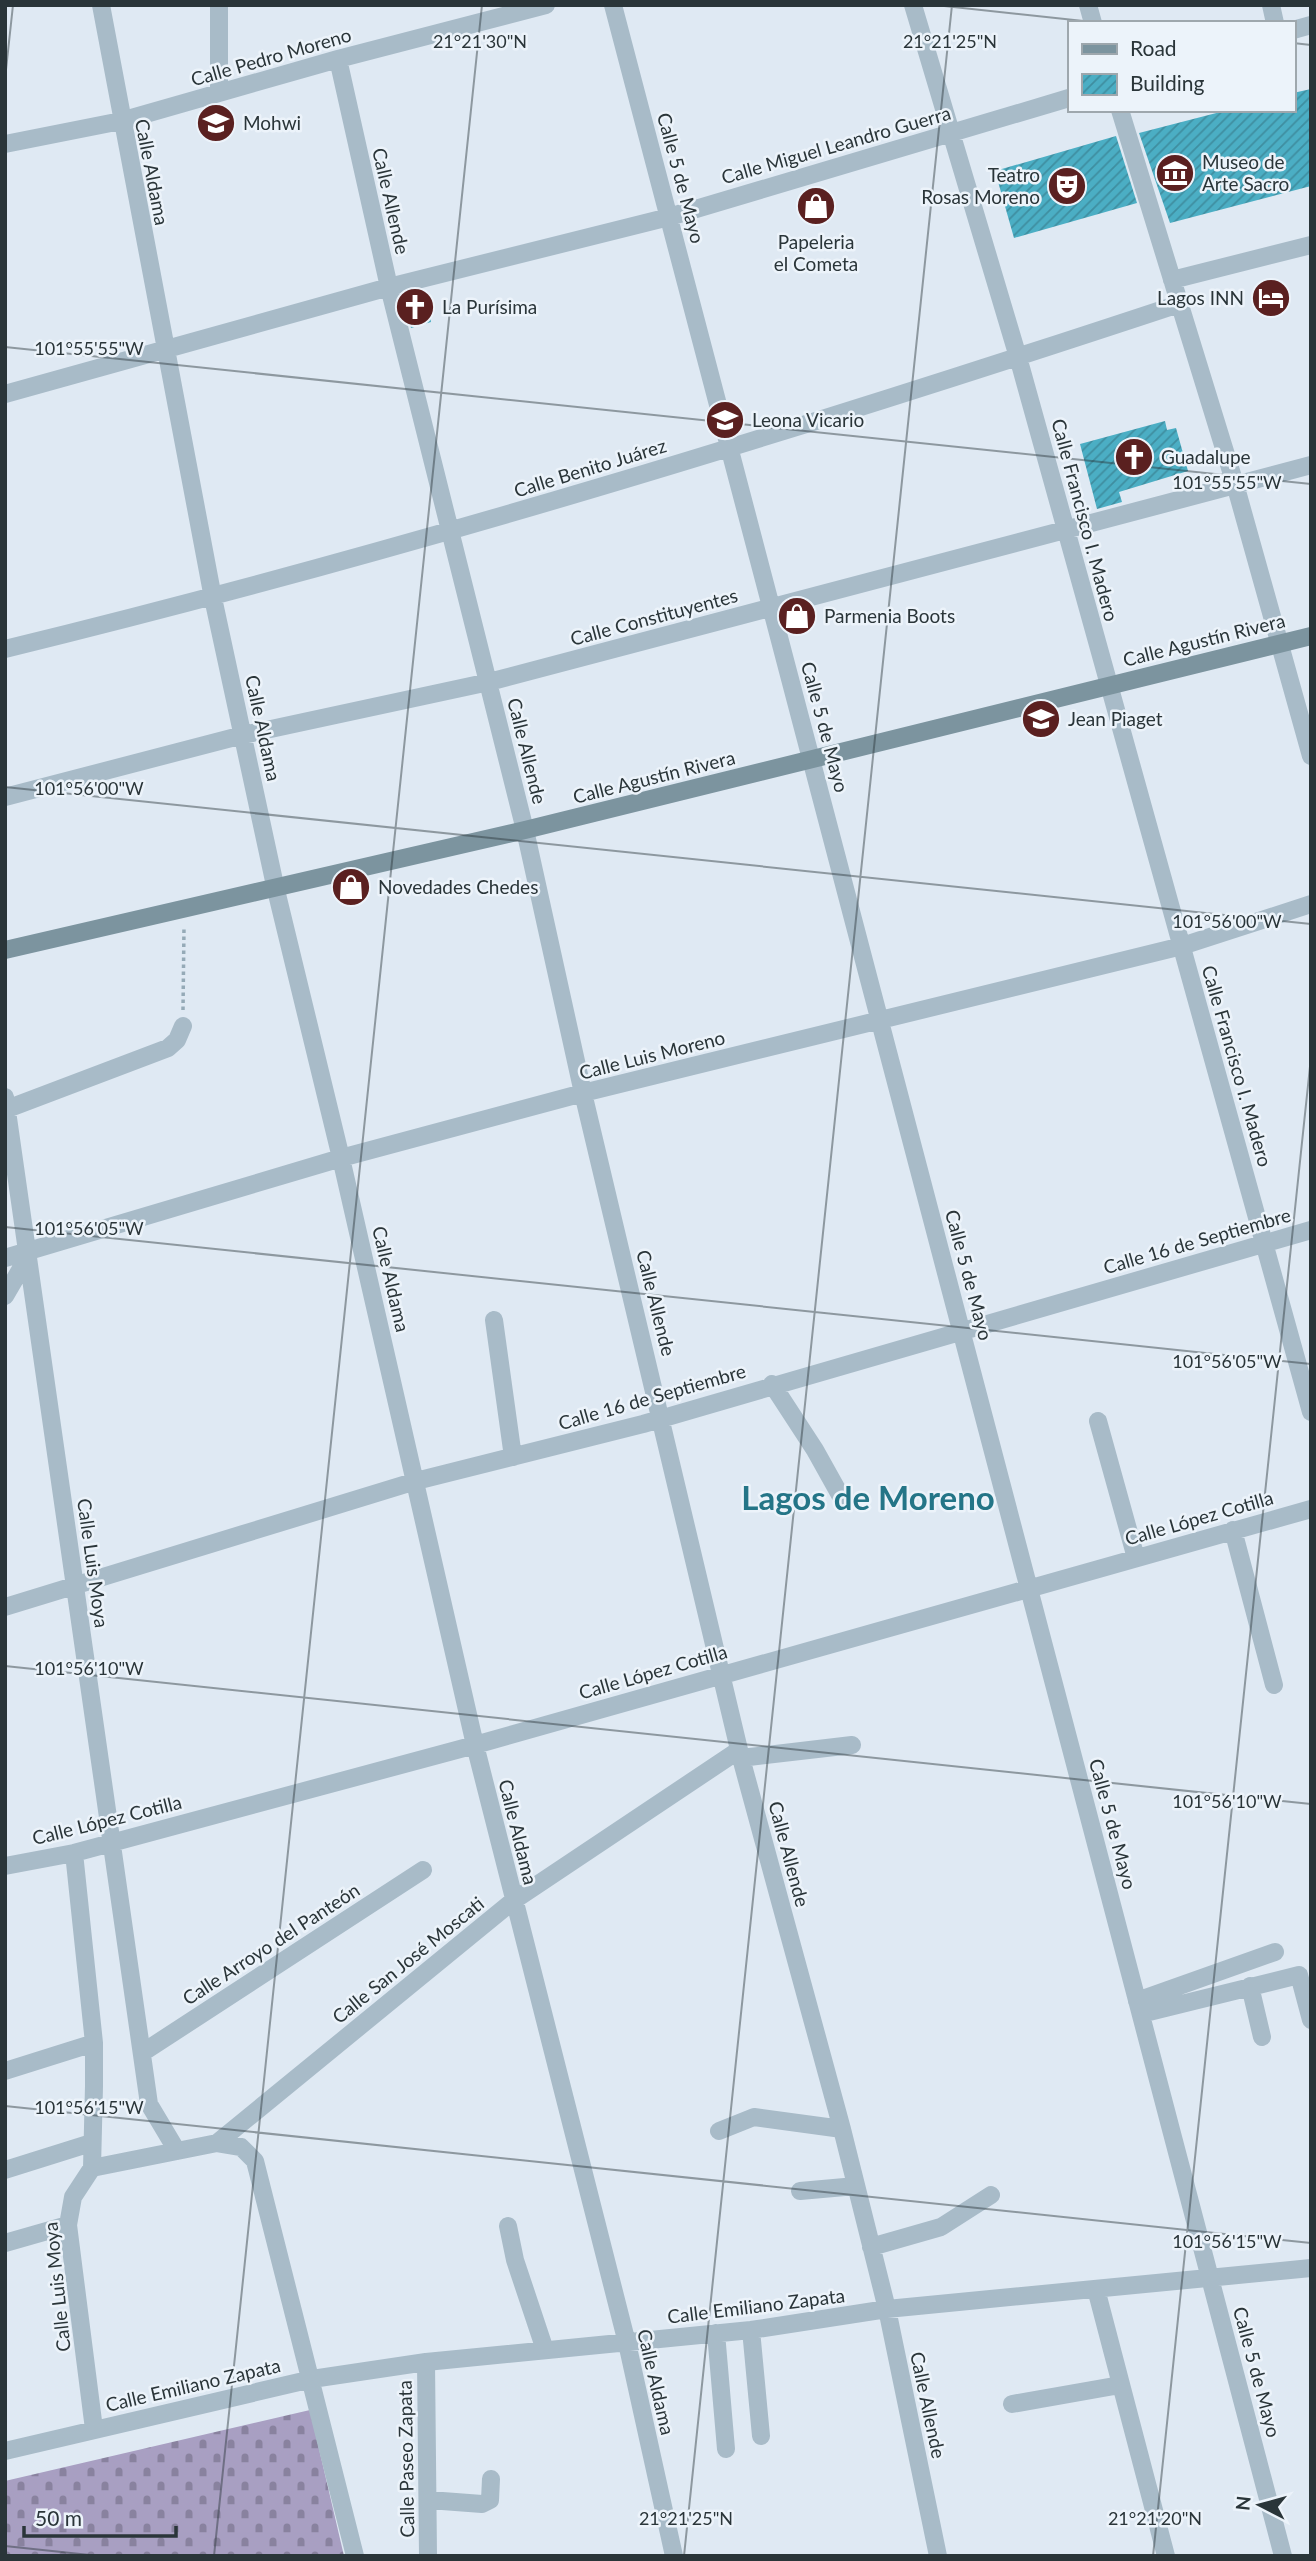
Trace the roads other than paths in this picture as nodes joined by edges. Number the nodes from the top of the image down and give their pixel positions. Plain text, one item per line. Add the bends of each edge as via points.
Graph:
1 (101, 5) edge
2 (219, 5) edge
3 (546, 5) edge
4 (613, 5) edge
5 (913, 5) edge
6 (338, 60) junction
7 (219, 93) junction
8 (1068, 98) edge
9 (1121, 112) edge
10 (121, 121) junction
11 (951, 133) junction
12 (5, 144) edge
13 (669, 217) junction
14 (1311, 245) edge
15 (1172, 280) junction
16 (389, 287) junction
17 (1179, 304) junction
18 (165, 348) junction
19 (1018, 357) junction
20 (5, 394) edge
21 (730, 448) junction
22 (1311, 465) edge
23 (1235, 484) junction
24 (1066, 527) junction
25 (449, 531) junction
26 (213, 598) junction
27 (772, 608) junction
28 (1311, 636) edge
29 (1279, 643) junction
30 (5, 649) edge
31 (489, 682) junction
32 (1109, 686) junction
33 (243, 735) junction
34 (1311, 756) edge
35 (811, 760) junction
36 (5, 797) edge
37 (525, 830) junction
38 (276, 890) junction
39 (1311, 904) edge
40 (1182, 946) junction
41 (5, 950) edge
42 (880, 1022) junction
43 (183, 1026) road end
44 (583, 1093) junction
45 (6, 1103) edge
46 (341, 1158) junction
47 (1311, 1230) edge
48 (1265, 1244) junction
49 (30, 1253) junction
50 (5, 1258) edge
51 (5, 1296) edge
52 (494, 1320) dead end
53 (961, 1330) junction
54 (772, 1384) junction
55 (1311, 1412) edge
56 (663, 1418) junction
57 (1098, 1421) dead end
58 (513, 1457) junction
59 (416, 1481) junction
60 (844, 1502) dead end
61 (1311, 1509) edge
62 (1233, 1530) junction
63 (1136, 1558) junction
64 (1029, 1587) junction
65 (75, 1588) junction
66 (5, 1607) edge
67 (722, 1675) junction
68 (1274, 1685) dead end
69 (475, 1745) junction
70 (852, 1745) dead end
71 (740, 1754) junction
72 (113, 1841) junction
73 (74, 1853) junction
74 (5, 1866) edge
75 (423, 1870) dead end
76 (513, 1901) junction
77 (1275, 1952) dead end
78 (1250, 1986) junction
79 (1139, 2007) junction
80 (1311, 2020) edge
81 (1262, 2037) dead end
82 (94, 2043) junction
83 (142, 2053) junction
84 (5, 2071) edge
85 (842, 2129) junction
86 (719, 2131) dead end
87 (91, 2143) junction
88 (217, 2143) junction
89 (177, 2151) junction
90 (92, 2168) junction
91 (5, 2170) edge
92 (856, 2186) junction
93 (800, 2191) dead end
94 (991, 2195) dead end
95 (68, 2225) junction
96 (508, 2225) dead end
97 (5, 2243) edge
98 (871, 2247) junction
99 (1311, 2268) edge
100 (1210, 2278) junction
101 (1096, 2289) junction
102 (887, 2309) junction
103 (751, 2330) junction
104 (716, 2333) junction
105 (626, 2343) junction
106 (545, 2350) junction
107 (426, 2362) junction
108 (312, 2379) junction
109 (1120, 2385) junction
110 (1012, 2404) dead end
111 (94, 2429) junction
112 (761, 2436) dead end
113 (726, 2449) dead end
114 (5, 2451) edge
115 (491, 2479) dead end
116 (429, 2500) junction
117 (355, 2556) edge
118 (428, 2556) edge
119 (674, 2556) edge
120 (938, 2556) edge
121 (1166, 2556) edge
122 (1283, 2556) edge

1 - 10 street, Calle Aldama
2 - 7 street
3 - 6 street, Calle Pedro Moreno
4 - 13 street, Calle 5 de Mayo
5 - 11 street, Calle Francisco I. Madero
6 - 7 street, Calle Pedro Moreno
6 - 16 street, Calle Allende
7 - 10 street, Calle Pedro Moreno
8 - 11 street, Calle Miguel Leandro Guerra
9 - 15 street
10 - 12 street, Calle Pedro Moreno
10 - 18 street, Calle Aldama
11 - 13 street, Calle Miguel Leandro Guerra
11 - 19 street, Calle Francisco I. Madero
13 - 16 street, Calle Miguel Leandro Guerra
13 - 21 street, Calle 5 de Mayo
14 - 15 street
15 - 17 street
16 - 18 street, Calle Miguel Leandro Guerra
16 - 25 street, Calle Allende
17 - 19 street, Calle Benito Juárez
17 - 23 street
18 - 20 street, Calle Miguel Leandro Guerra
18 - 26 street, Calle Aldama
19 - 21 street, Calle Benito Juárez
19 - 24 street, Calle Francisco I. Madero
21 - 25 street, Calle Benito Juárez
21 - 27 street, Calle 5 de Mayo
22 - 23 street, Calle Constituyentes
23 - 24 street, Calle Constituyentes
23 - 29 street
24 - 27 street, Calle Constituyentes
24 - 32 street, Calle Francisco I. Madero
25 - 26 street, Calle Benito Juárez
25 - 31 street, Calle Allende
26 - 30 street, Calle Benito Juárez
26 - 33 street, Calle Aldama
27 - 31 street, Calle Constituyentes
27 - 35 street, Calle 5 de Mayo
28 - 29 main road, Calle Agustín Rivera
29 - 32 main road, Calle Agustín Rivera
29 - 34 street
31 - 33 street, Calle Constituyentes
31 - 37 street, Calle Allende
32 - 35 main road, Calle Agustín Rivera
32 - 40 street, Calle Francisco I. Madero
33 - 36 street, Calle Constituyentes
33 - 38 street, Calle Aldama
35 - 37 main road, Calle Agustín Rivera
35 - 42 street, Calle 5 de Mayo
37 - 38 main road, Calle Agustín Rivera
37 - 44 street, Calle Allende
38 - 41 main road, Calle Agustín Rivera
38 - 46 street, Calle Aldama
39 - 40 street, Calle Luis Moreno
40 - 42 street, Calle Luis Moreno
40 - 48 street, Calle Francisco I. Madero
42 - 44 street, Calle Luis Moreno
42 - 53 street, Calle 5 de Mayo
43 - 45 street via 168,1048
44 - 46 street, Calle Luis Moreno
44 - 56 street, Calle Allende
45 - 49 street, Calle Luis Moya
46 - 49 street, Calle Luis Moreno
46 - 59 street, Calle Aldama
47 - 48 street, Calle 16 de Septiembre
48 - 53 street, Calle 16 de Septiembre
48 - 55 street, Calle Francisco I. Madero
49 - 50 street, Calle Luis Moreno
49 - 51 street
49 - 65 street, Calle Luis Moya
52 - 58 street
53 - 54 street, Calle 16 de Septiembre
53 - 64 street, Calle 5 de Mayo
54 - 56 street, Calle 16 de Septiembre
54 - 60 street
56 - 58 street, Calle 16 de Septiembre
56 - 67 street, Calle Allende
57 - 63 street
58 - 59 street, Calle 16 de Septiembre
59 - 65 street, Calle 16 de Septiembre
59 - 69 street, Calle Aldama
61 - 62 street, Calle López Cotilla
62 - 63 street, Calle López Cotilla
62 - 68 street
63 - 64 street, Calle López Cotilla
64 - 67 street, Calle López Cotilla
64 - 79 street, Calle 5 de Mayo
65 - 66 street, Calle 16 de Septiembre
65 - 72 street, Calle Luis Moya
67 - 69 street, Calle López Cotilla
67 - 71 street, Calle Allende
69 - 72 street, Calle López Cotilla
69 - 76 street, Calle Aldama
70 - 71 street
71 - 76 street, Calle San José Moscati
71 - 85 street, Calle Allende
72 - 73 street, Calle López Cotilla
72 - 83 street, Calle Luis Moya
73 - 74 street, Calle López Cotilla
73 - 82 street
75 - 83 street, Calle Arroyo del Panteón
76 - 88 street, Calle San José Moscati
76 - 105 street, Calle Aldama
77 - 79 street
78 - 79 street
78 - 80 street via 1299,1975
78 - 81 street
79 - 100 street, Calle 5 de Mayo
82 - 84 street
82 - 87 street
83 - 89 street, Calle Luis Moya via 149,2104
85 - 86 street via 754,2117
85 - 92 street, Calle Allende
87 - 90 street
87 - 91 street
88 - 89 street, Calle San José Moscati
88 - 108 street via 241,2147 255,2161
89 - 90 street, Calle San José Moscati
90 - 95 street, Calle Luis Moya via 74,2197
92 - 93 street
92 - 98 street, Calle Allende
94 - 98 street via 941,2227
95 - 97 street
95 - 111 street, Calle Luis Moya
96 - 106 street
98 - 102 street, Calle Allende
99 - 100 street, Calle Emiliano Zapata
100 - 101 street, Calle Emiliano Zapata
100 - 122 street, Calle 5 de Mayo
101 - 102 street, Calle Emiliano Zapata
101 - 109 street
102 - 103 street, Calle Emiliano Zapata
102 - 120 street, Calle Allende
103 - 104 street, Calle Emiliano Zapata
103 - 112 street
104 - 105 street, Calle Emiliano Zapata
104 - 113 street
105 - 106 street, Calle Emiliano Zapata
105 - 119 street, Calle Aldama
106 - 107 street, Calle Emiliano Zapata
107 - 108 street, Calle Emiliano Zapata
107 - 116 street, Calle Paseo Zapata
108 - 111 street, Calle Emiliano Zapata
108 - 117 street
109 - 110 street
109 - 121 street
111 - 114 street, Calle Emiliano Zapata
115 - 116 street via 491,2497 486,2503
116 - 118 street, Calle Paseo Zapata

